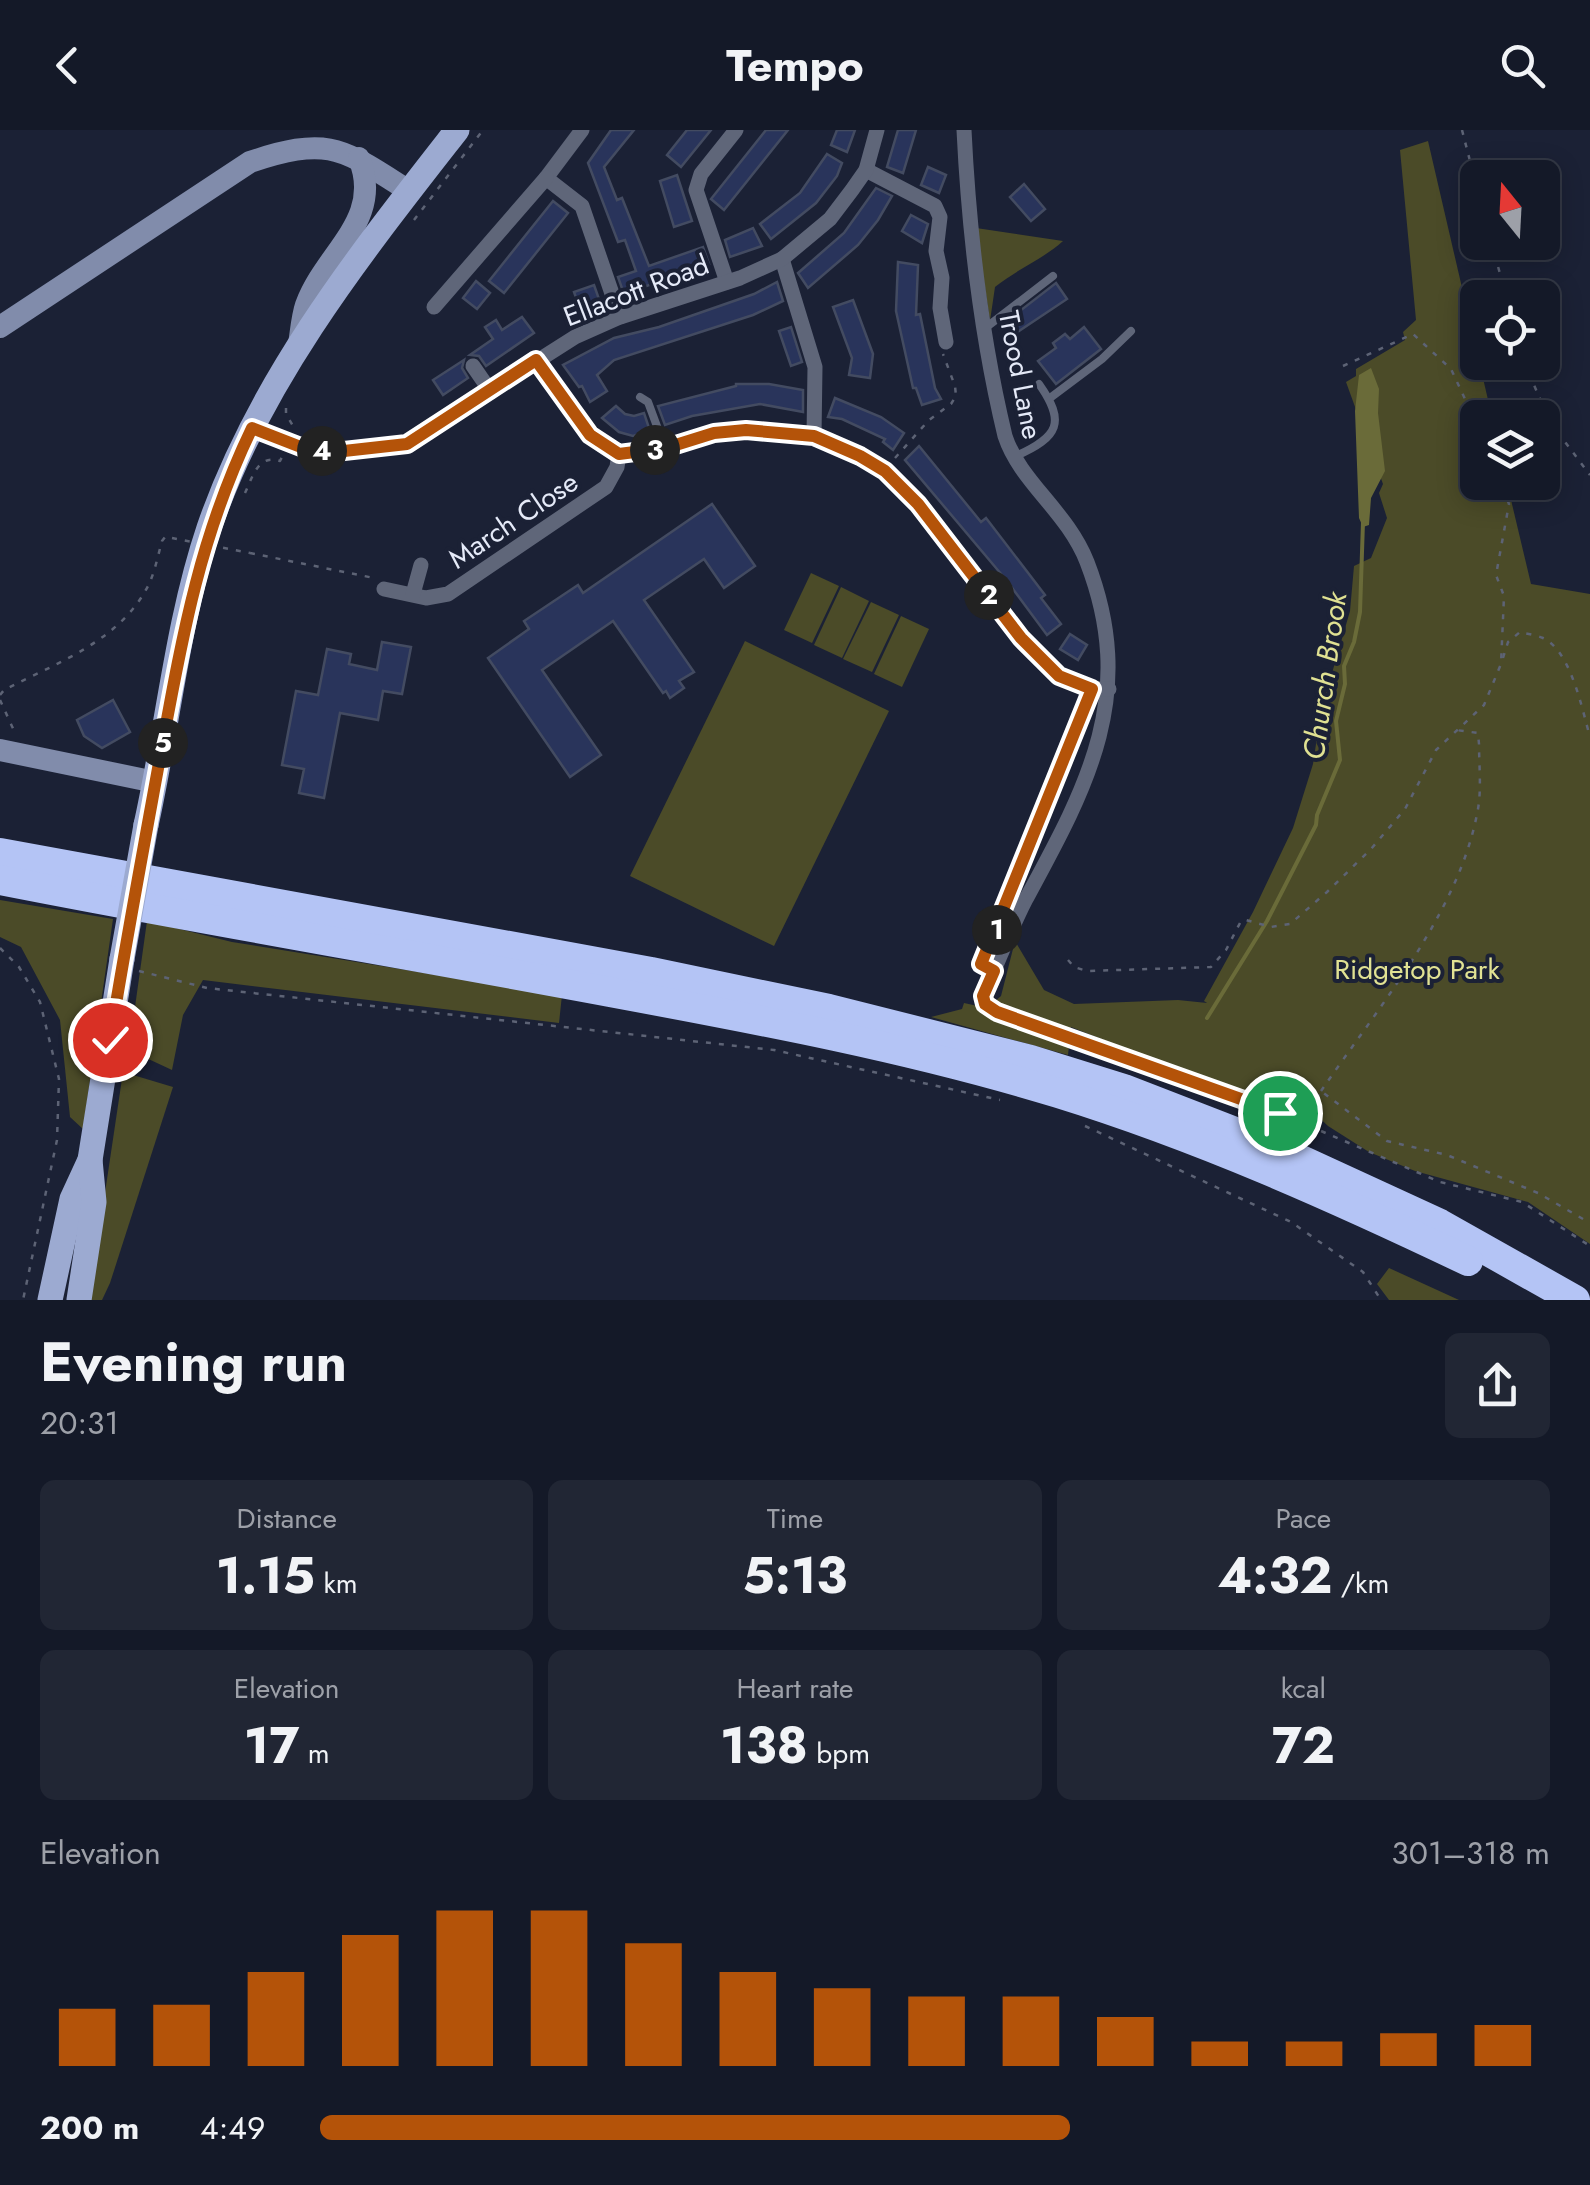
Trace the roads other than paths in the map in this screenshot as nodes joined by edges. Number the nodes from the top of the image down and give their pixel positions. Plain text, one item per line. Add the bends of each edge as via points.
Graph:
1 (457, 130) edge
2 (582, 130) edge
3 (736, 130) edge
4 (877, 130) edge
5 (964, 130) edge
6 (359, 158) junction
7 (866, 170) junction
8 (546, 178) junction
9 (409, 191) junction
10 (782, 260) junction
11 (1053, 276) dead end
12 (727, 282) junction
13 (434, 307) dead end
14 (940, 308) junction
15 (920, 310) dead end
16 (620, 317) junction
17 (0, 327) edge
18 (984, 329) junction
19 (1131, 331) dead end
20 (946, 342) road end
21 (298, 347) junction
22 (536, 360) junction
23 (473, 366) dead end
24 (1040, 384) dead end
25 (491, 392) junction
26 (640, 397) dead end
27 (1050, 398) junction
28 (252, 428) junction
29 (814, 436) junction
30 (666, 448) junction
31 (619, 454) junction
32 (1012, 457) junction
33 (421, 565) dead end
34 (384, 589) road end
35 (414, 594) junction
36 (1101, 689) junction
37 (8, 752) edge
38 (156, 782) junction
39 (0, 853) edge
40 (0, 880) edge
41 (983, 996) road end
42 (1266, 1144) junction
43 (90, 1160) junction
44 (1590, 1293) edge
45 (50, 1300) edge
46 (79, 1300) edge
47 (1542, 1300) edge
48 (1575, 1300) edge

1 - 9 main road
2 - 8 street
3 - 12 street via 696,190
4 - 7 street, Ellacott Road
5 - 18 street, Trood Lane via 964,182
6 - 9 street
6 - 17 street via 305,148 250,162
6 - 21 street via 368,186 365,208 306,305
7 - 10 street, Ellacott Road via 830,219
7 - 14 street via 935,206
8 - 13 street
8 - 16 street via 582,206
9 - 21 main road
10 - 12 street, Ellacott Road
10 - 29 street via 815,367
11 - 18 lane
12 - 16 street, Ellacott Road
14 - 15 street
14 - 20 street
16 - 22 street, Ellacott Road
18 - 32 street, Trood Lane
19 - 27 lane
21 - 28 main road
22 - 25 street, Ellacott Road
22 - 31 street via 590,435
23 - 25 street
24 - 27 lane
25 - 28 street, Ellacott Road via 407,444 311,451
26 - 30 lane
27 - 32 lane via 1058,418 1052,430
28 - 38 main road via 200,560
29 - 30 street via 714,433
29 - 36 street via 885,471 1021,638 1059,676
30 - 31 street
31 - 35 street, March Close via 613,477 592,498 448,594
32 - 36 street, Trood Lane via 1057,510 1087,562 1103,616
33 - 35 street, March Close
34 - 35 street, March Close
36 - 41 street, Trood Lane via 1097,749 1077,805
37 - 38 street
38 - 43 main road, bridge
39 - 42 highway via 829,1009 1068,1071
40 - 47 highway via 814,1030 988,1073 1261,1165
42 - 44 highway via 1448,1218
42 - 48 highway via 1440,1224
43 - 45 main road via 72,1199
43 - 46 main road via 94,1202

